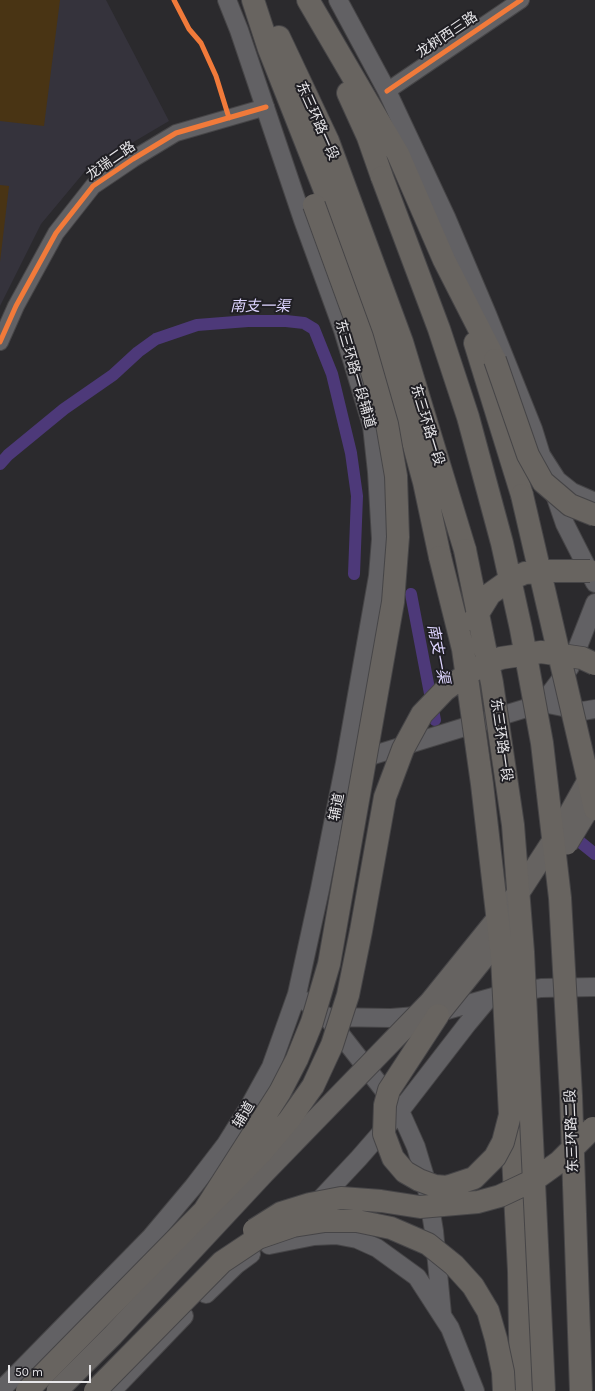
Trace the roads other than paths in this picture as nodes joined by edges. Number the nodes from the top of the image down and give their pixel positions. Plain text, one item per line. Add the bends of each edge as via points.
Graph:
1 (227, 0) edge
2 (253, 0) edge
3 (261, 0) edge
4 (307, 0) edge
5 (338, 0) edge
6 (521, 0) edge
7 (387, 90) junction
8 (266, 107) junction
9 (330, 200) junction
10 (444, 260) junction
11 (0, 342) edge
12 (541, 455) junction
13 (595, 502) edge
14 (595, 516) edge
15 (595, 571) edge
16 (595, 583) edge
17 (595, 603) edge
18 (463, 649) junction
19 (595, 664) edge
20 (543, 703) junction
21 (595, 709) edge
22 (346, 763) junction
23 (595, 767) edge
24 (595, 798) edge
25 (595, 809) edge
26 (595, 988) edge
27 (297, 994) junction
28 (488, 999) junction
29 (438, 1015) junction
30 (327, 1016) junction
31 (400, 1111) junction
32 (510, 1115) junction
33 (595, 1124) edge
34 (204, 1211) junction
35 (269, 1245) junction
36 (222, 1262) junction
37 (442, 1314) junction
38 (0, 1391) edge
39 (27, 1391) edge
40 (57, 1391) edge
41 (72, 1391) edge
42 (95, 1391) edge
43 (112, 1391) edge
44 (475, 1391) edge
45 (504, 1391) edge
46 (521, 1391) edge
47 (544, 1391) edge
48 (581, 1391) edge

1 - 8 main road, 东三环路一段辅道
2 - 9 highway via 269,50
3 - 9 highway, 东三环路一段 via 328,141
4 - 10 highway via 398,154
4 - 48 highway, 东三环路二段, bridge via 368,137 439,329 468,417 521,629 540,736 560,898 571,1096
5 - 7 main road
6 - 7 street, 龙树西三路
7 - 12 main road via 487,314
8 - 11 street, 龙瑞二路 via 176,133 93,186 56,233 16,306
8 - 22 main road, 东三环路一段辅道 via 343,330 372,426 381,539 378,576
9 - 18 highway, bridge via 403,405 424,482
9 - 34 highway, bridge via 362,337 387,424 396,476 398,537 393,602 329,964 312,1022 280,1092
9 - 47 highway, 东三环路一段, bridge via 402,342 465,550 492,683 513,825 523,952
10 - 14 highway, bridge via 495,360 528,455 543,482 570,505
10 - 25 highway, bridge via 484,368 522,495
12 - 13 main road via 557,480 572,492
12 - 16 main road via 565,524
15 - 18 highway, bridge via 525,573 511,579 490,594 474,620
17 - 20 main road via 570,667
18 - 32 highway, bridge via 502,957
19 - 34 highway, bridge via 582,658 541,652 501,658 481,666 445,690 422,714 403,749 385,797 349,988 332,1045 313,1086 289,1120 261,1153
20 - 21 main road via 583,711
20 - 22 main road
22 - 27 main road, 辅道
23 - 40 main road, bridge via 563,825 522,888 430,1002
24 - 29 main road, bridge via 533,896
26 - 28 main road via 540,988
27 - 30 main road
27 - 38 main road, 辅道 via 270,1067 226,1144 151,1237
28 - 30 main road via 429,1015 391,1018
28 - 31 main road
29 - 32 highway, bridge via 389,1090 385,1105 384,1134 393,1158 405,1172 435,1186 448,1187 474,1178 495,1157 503,1142
29 - 41 main road, bridge
30 - 31 main road
31 - 35 main road via 325,1196
31 - 37 main road via 416,1147 425,1176 434,1231
32 - 46 highway, bridge via 519,1271
33 - 36 highway, bridge via 560,1162 534,1180 500,1196 478,1202 420,1206 340,1198 310,1204 281,1213 250,1233
34 - 39 highway, bridge
35 - 37 main road via 314,1236 336,1235 357,1239 377,1248 417,1277
35 - 43 main road via 236,1265
36 - 42 highway, bridge
36 - 45 highway, bridge via 258,1238 293,1226 325,1221 357,1220 391,1228 428,1244 454,1265 473,1286 488,1311 503,1372
37 - 44 main road via 456,1340

